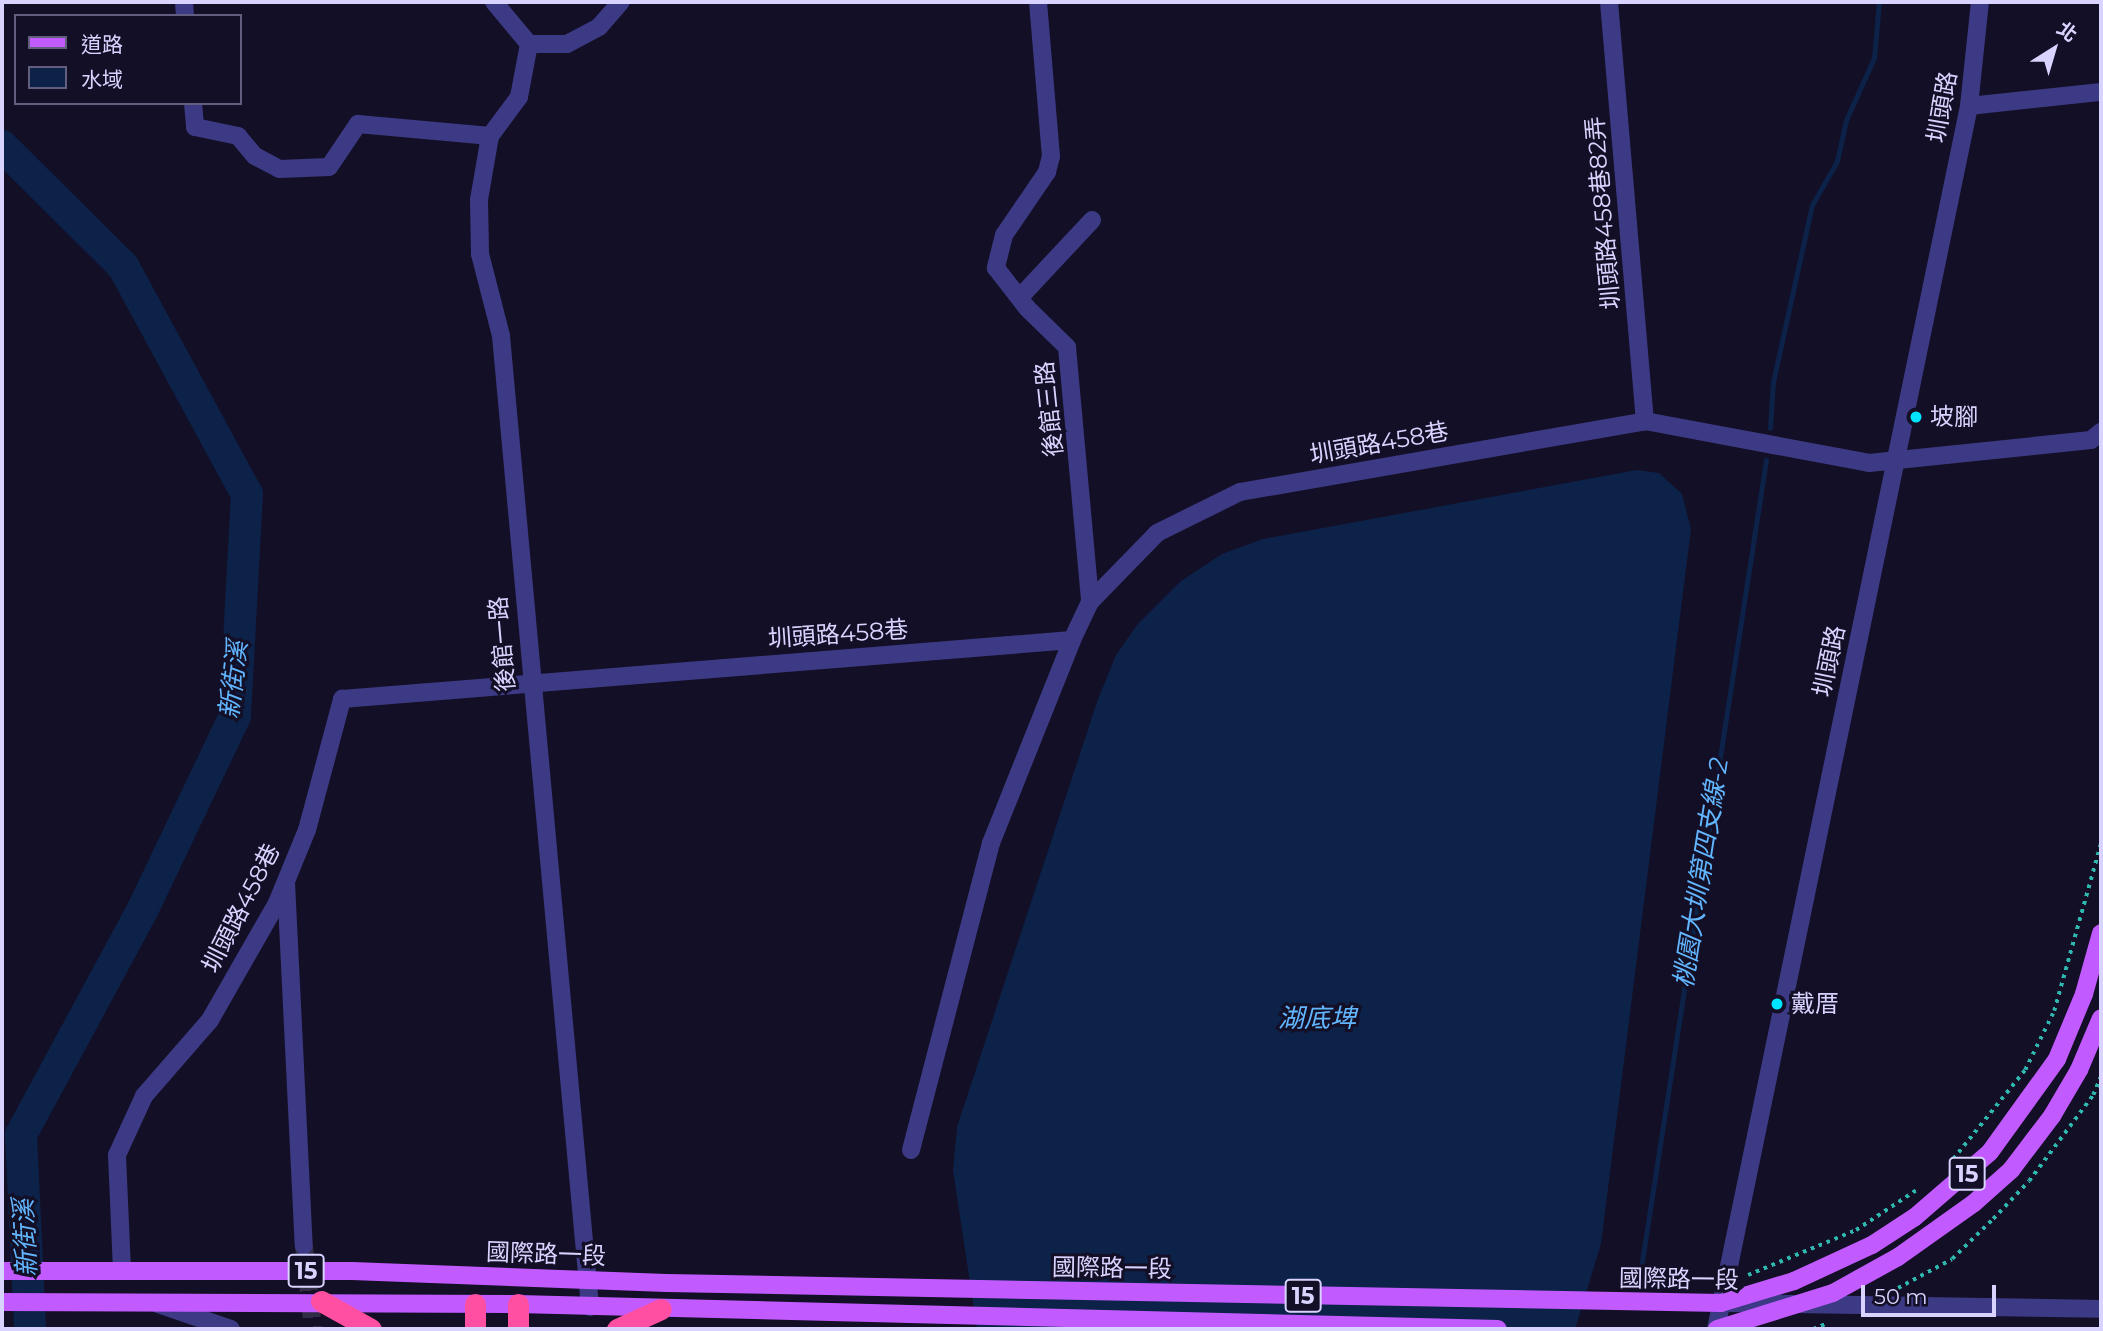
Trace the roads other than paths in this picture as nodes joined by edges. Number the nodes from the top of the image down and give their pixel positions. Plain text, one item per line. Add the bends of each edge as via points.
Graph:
1 (494, 2) edge
2 (621, 2) edge
3 (1038, 2) edge
4 (1609, 2) edge
5 (1980, 2) edge
6 (529, 44) junction
7 (2101, 92) edge
8 (193, 105) edge
9 (1969, 106) junction
10 (490, 136) junction
11 (1092, 219) dead end
12 (1021, 296) junction
13 (1645, 421) junction
14 (2101, 432) edge
15 (1896, 464) junction
16 (1090, 602) junction
17 (1072, 640) junction
18 (530, 682) junction
19 (286, 881) junction
20 (2101, 933) edge
21 (2101, 1018) edge
22 (911, 1150) dead end
23 (304, 1247) tunnel mouth
24 (2, 1270) edge
25 (122, 1270) junction
26 (491, 1276) junction
27 (586, 1280) junction
28 (321, 1301) junction
29 (2, 1302) edge
30 (152, 1302) junction
31 (1721, 1303) junction
32 (475, 1304) junction
33 (518, 1304) junction
34 (1804, 1305) junction
35 (590, 1307) junction
36 (661, 1309) junction
37 (2101, 1309) edge
38 (940, 1312) junction
39 (231, 1329) edge
40 (371, 1329) edge
41 (475, 1329) edge
42 (518, 1329) edge
43 (617, 1329) edge
44 (934, 1329) edge
45 (1498, 1329) edge
46 (1717, 1329) edge

1 - 6 street
2 - 6 street via 599,27 567,44
3 - 12 street, 後館三路 via 1051,156 1047,173 1004,235 996,268
4 - 13 street, 圳頭路458巷82弄
5 - 9 street, 圳頭路
6 - 10 street, 後館一路 via 519,97
7 - 9 street
8 - 10 street via 195,127 238,136 256,156 279,169 329,167 358,124
9 - 15 street, 圳頭路
10 - 18 street, 後館一路 via 479,200 480,254 501,336
11 - 12 street
12 - 16 street, 後館三路 via 1027,308 1067,347
13 - 15 street, 圳頭路458巷
13 - 16 street, 圳頭路458巷 via 1240,492 1157,533
14 - 15 street, 圳頭路458巷 via 2091,440 1926,455
15 - 31 street, 圳頭路
16 - 17 street, 圳頭路458巷
17 - 18 street, 圳頭路458巷
17 - 22 street via 991,844
18 - 19 street, 圳頭路458巷 via 342,699 307,830
18 - 27 street, 後館一路
19 - 23 street
19 - 25 street, 圳頭路458巷 via 209,1020 145,1096 117,1155
20 - 31 main road, 15 via 2084,994 2057,1059 1990,1152 1915,1217 1872,1245 1794,1281
21 - 34 main road, 15 via 2079,1070 2011,1170 1937,1232
24 - 25 main road, 15
25 - 26 main road, 國際路一段 / 15
26 - 27 main road, 國際路一段 / 15
26 - 32 main road
26 - 33 main road
27 - 31 main road, 國際路一段 / 15
27 - 35 street, 後館一路
28 - 30 main road, 國際路一段 / 15
28 - 32 main road, 國際路一段 / 15
28 - 40 highway
29 - 30 main road, 國際路一段 / 15
30 - 39 street
31 - 34 street, 國際路一段
31 - 46 street, 圳頭路
32 - 33 main road, 國際路一段 / 15
32 - 41 highway
33 - 35 main road, 國際路一段 / 15
33 - 42 highway
34 - 37 street, 國際路一段
34 - 46 main road, 15
35 - 36 main road, 國際路一段 / 15
36 - 38 main road, 國際路一段 / 15
36 - 43 highway
38 - 44 street
38 - 45 main road, 國際路一段 / 15

